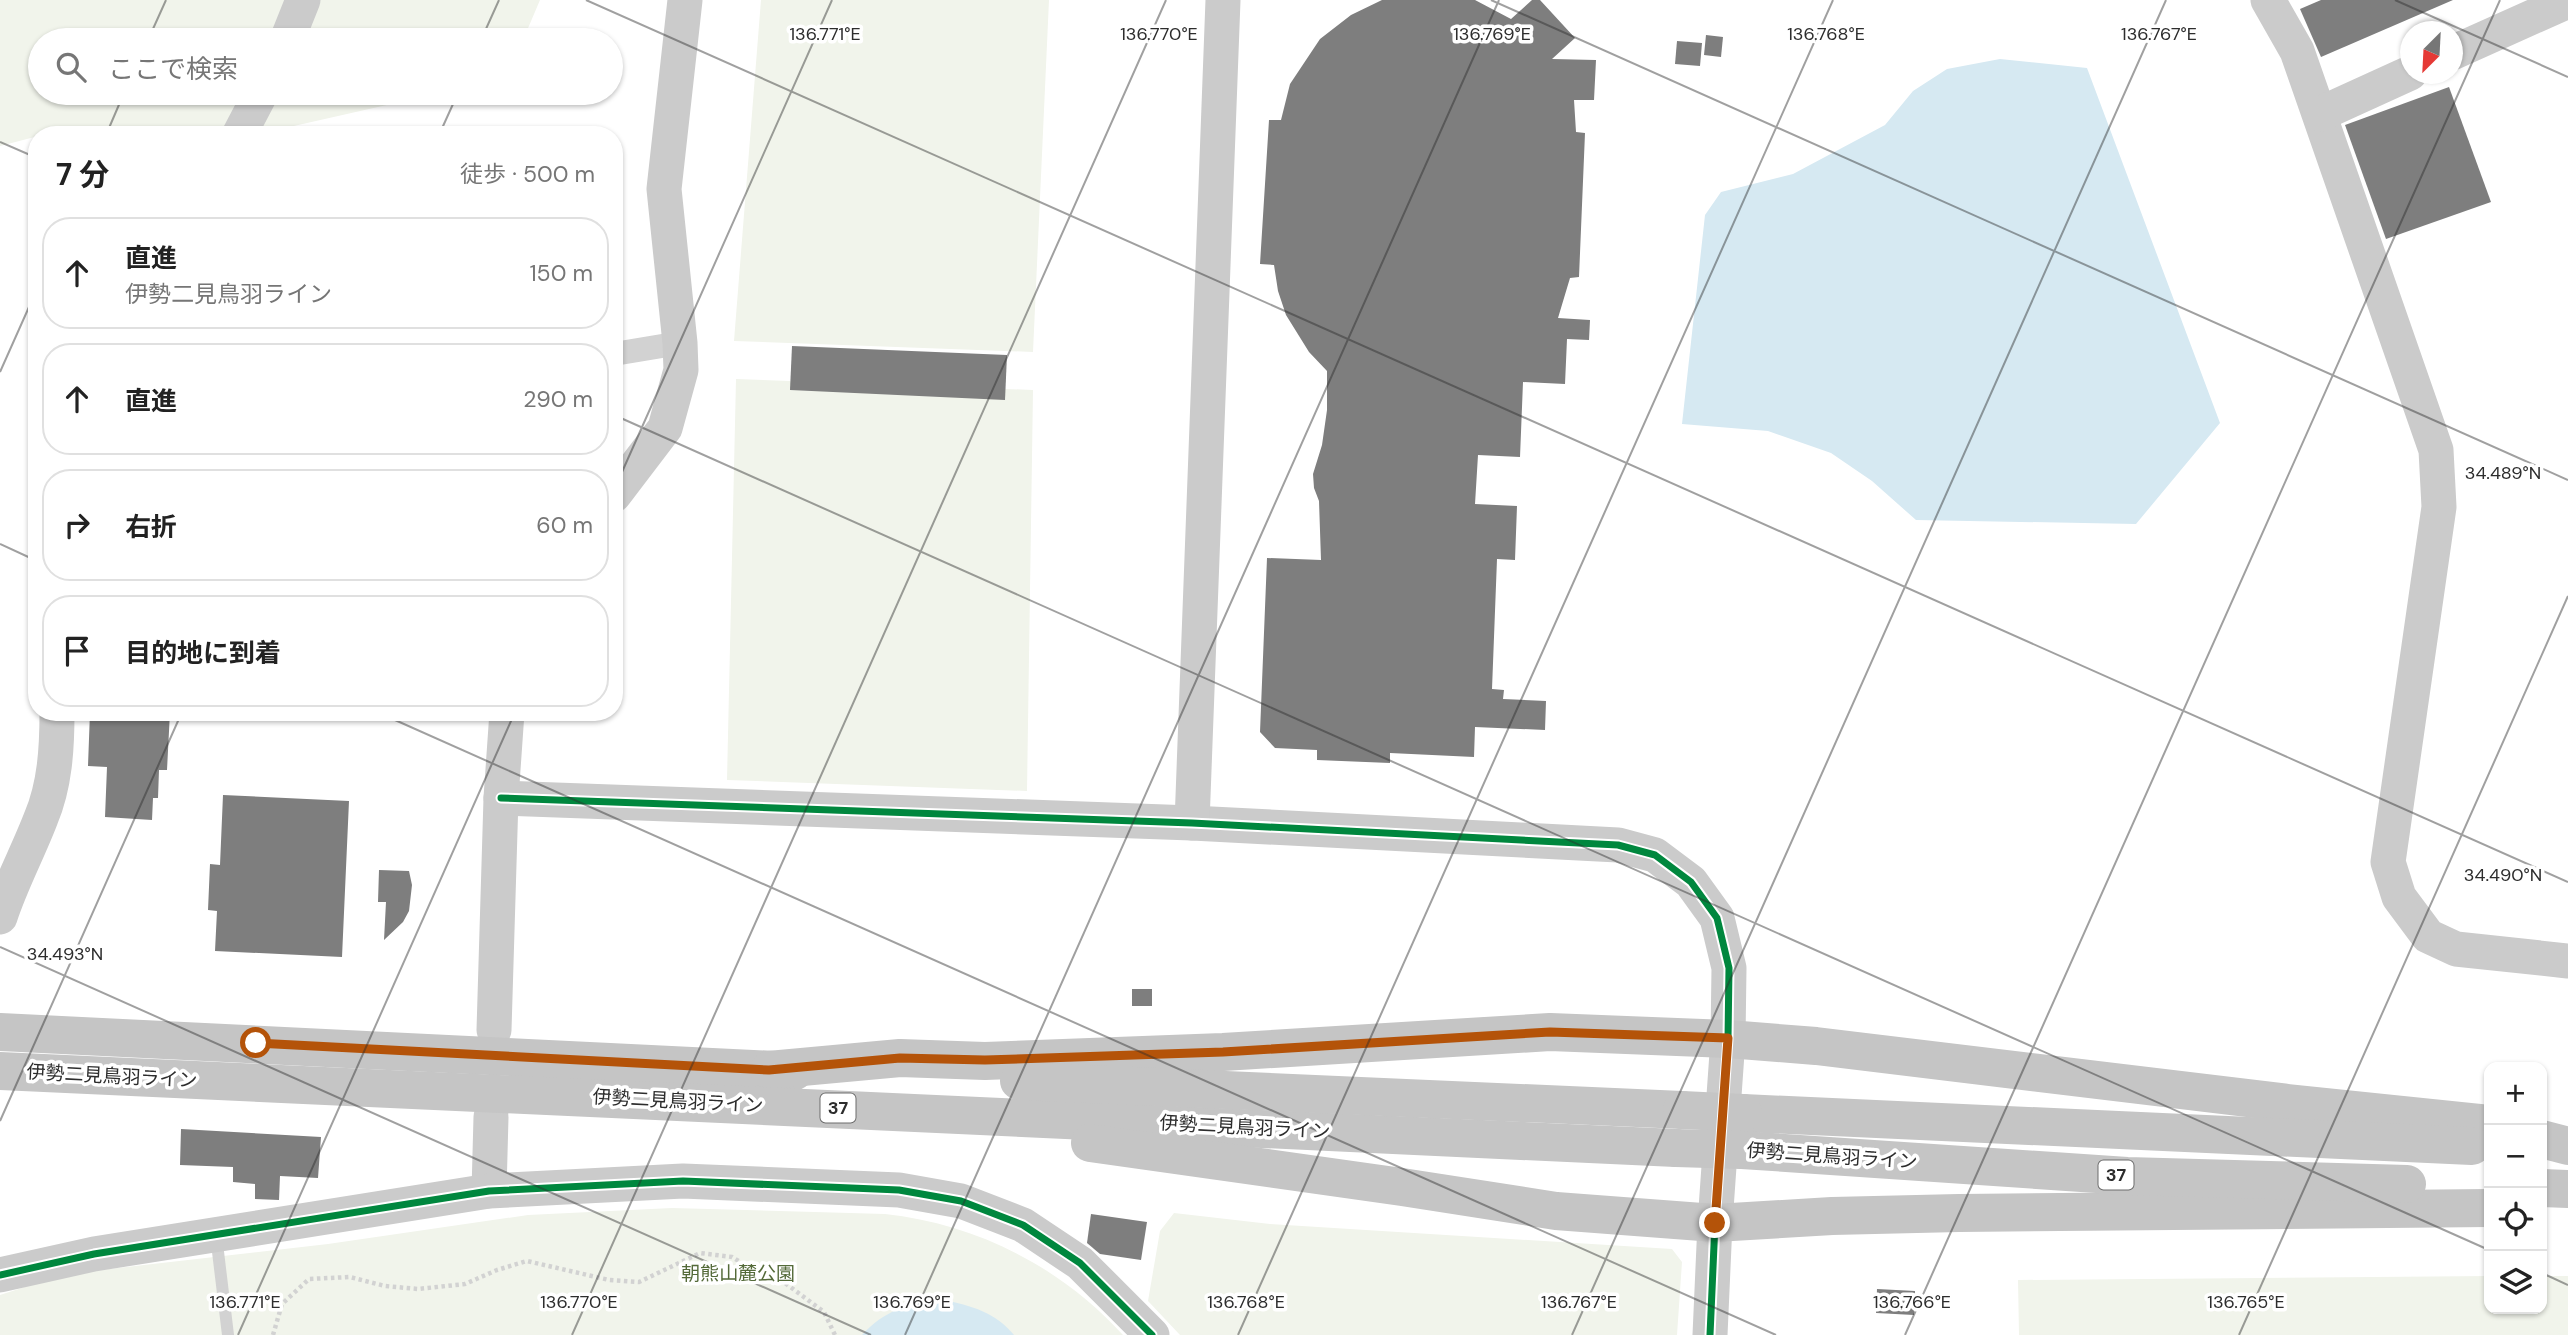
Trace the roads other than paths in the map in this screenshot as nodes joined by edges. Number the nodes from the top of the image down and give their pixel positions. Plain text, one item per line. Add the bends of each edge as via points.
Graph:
1 (303, 0) edge
2 (685, 0) edge
3 (1223, 0) edge
4 (2269, 0) edge
5 (2568, 1) edge
6 (292, 28) edge
7 (2463, 49) edge
8 (2400, 78) edge
9 (255, 105) edge
10 (2320, 114) junction
11 (244, 126) edge
12 (680, 343) junction
13 (623, 352) edge
14 (623, 483) edge
15 (57, 721) edge
16 (506, 721) edge
17 (501, 798) junction
18 (1192, 823) junction
19 (0, 917) edge
20 (2568, 961) edge
21 (494, 1030) dead end
22 (0, 1032) edge
23 (1728, 1038) junction
24 (769, 1070) junction
25 (0, 1071) edge
26 (961, 1114) junction
27 (491, 1117) dead end
28 (2484, 1123) edge
29 (2547, 1141) edge
30 (2484, 1146) edge
31 (2568, 1148) edge
32 (2547, 1149) edge
33 (2484, 1187) edge
34 (2547, 1188) edge
35 (2568, 1189) edge
36 (489, 1191) junction
37 (2484, 1208) edge
38 (2547, 1208) edge
39 (2568, 1208) edge
40 (1715, 1223) junction
41 (216, 1235) junction
42 (0, 1275) edge
43 (228, 1335) edge
44 (1152, 1335) edge
45 (1710, 1335) edge

1 - 6 street
2 - 12 street via 664,189
3 - 18 street
4 - 10 street via 2297,51
5 - 7 street
8 - 10 street
9 - 11 street
10 - 20 street via 2435,450 2439,507 2388,862 2399,897 2428,936 2456,949
12 - 13 street
12 - 14 street via 681,370 665,428
15 - 19 street via 50,790
16 - 17 street
17 - 18 street
17 - 21 street
18 - 23 street via 1618,845 1655,855 1690,882 1717,919 1729,968
22 - 24 main road, 伊勢二見鳥羽ライン / 37
23 - 24 main road via 1550,1032 1223,1052 985,1060 900,1058
23 - 28 main road
23 - 40 street
24 - 30 main road, 伊勢二見鳥羽ライン / 37, bridge
25 - 26 main road, 伊勢二見鳥羽ライン / 37
26 - 33 main road, 伊勢二見鳥羽ライン / 37, bridge via 1742,1150 2127,1176
26 - 40 main road via 1037,1138 1141,1149 1556,1211
27 - 36 street
29 - 31 main road
31 - 32 main road
34 - 35 main road
36 - 41 street
36 - 44 street via 683,1181 899,1190 961,1202 1023,1225 1080,1263
37 - 40 main road via 1946,1213
38 - 39 main road
40 - 45 street
41 - 42 street via 94,1254
41 - 43 lane

